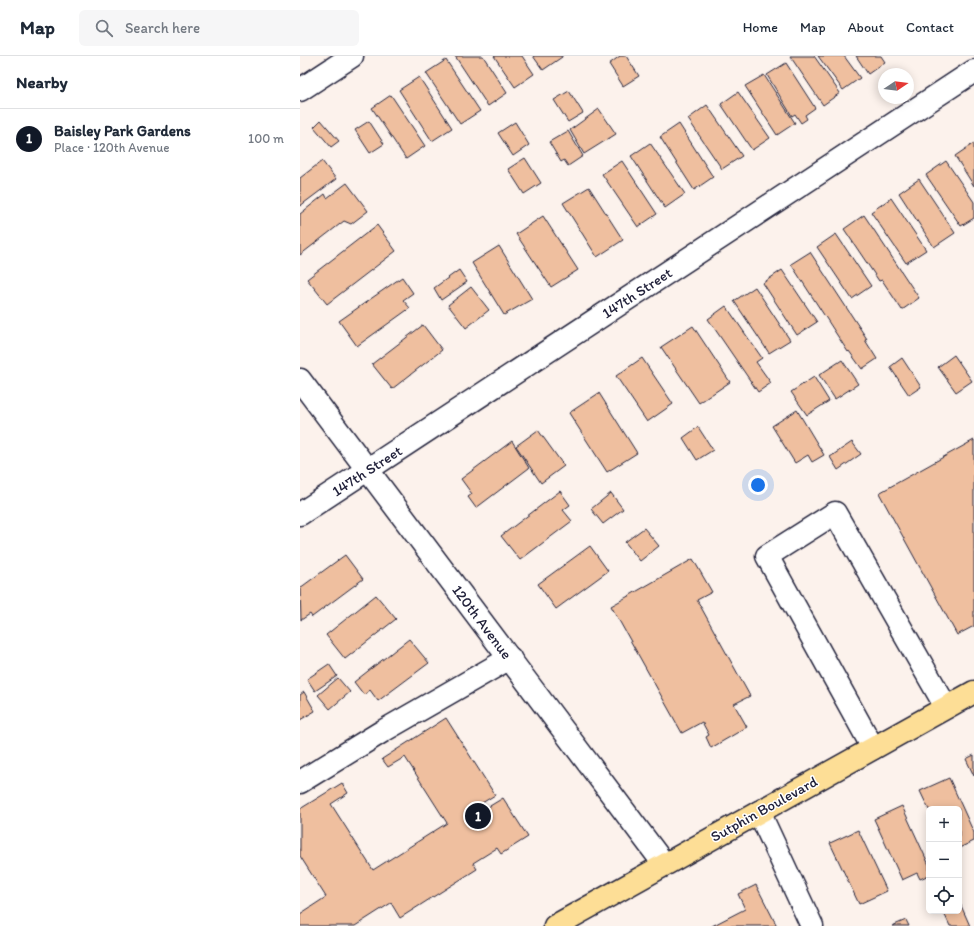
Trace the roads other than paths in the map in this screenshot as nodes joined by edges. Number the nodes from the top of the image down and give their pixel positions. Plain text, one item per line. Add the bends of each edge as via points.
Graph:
1 (352, 56) edge
2 (974, 71) edge
3 (300, 90) edge
4 (300, 380) edge
5 (368, 470) junction
6 (300, 514) edge
7 (510, 658) junction
8 (974, 692) edge
9 (946, 707) junction
10 (873, 748) junction
11 (300, 782) edge
12 (759, 812) junction
13 (664, 864) junction
14 (555, 926) edge
15 (812, 926) edge

1 - 3 street
2 - 5 street, 147th Street
4 - 5 street, 120th Avenue
5 - 6 street, 147th Street
5 - 7 street, 120th Avenue
7 - 11 street
7 - 13 street, 120th Avenue
8 - 9 main road, Sutphin Boulevard
9 - 10 main road, Sutphin Boulevard
9 - 10 street via 835,513 767,556
10 - 12 main road, Sutphin Boulevard
12 - 13 main road, Sutphin Boulevard
12 - 15 street
13 - 14 main road, Sutphin Boulevard

